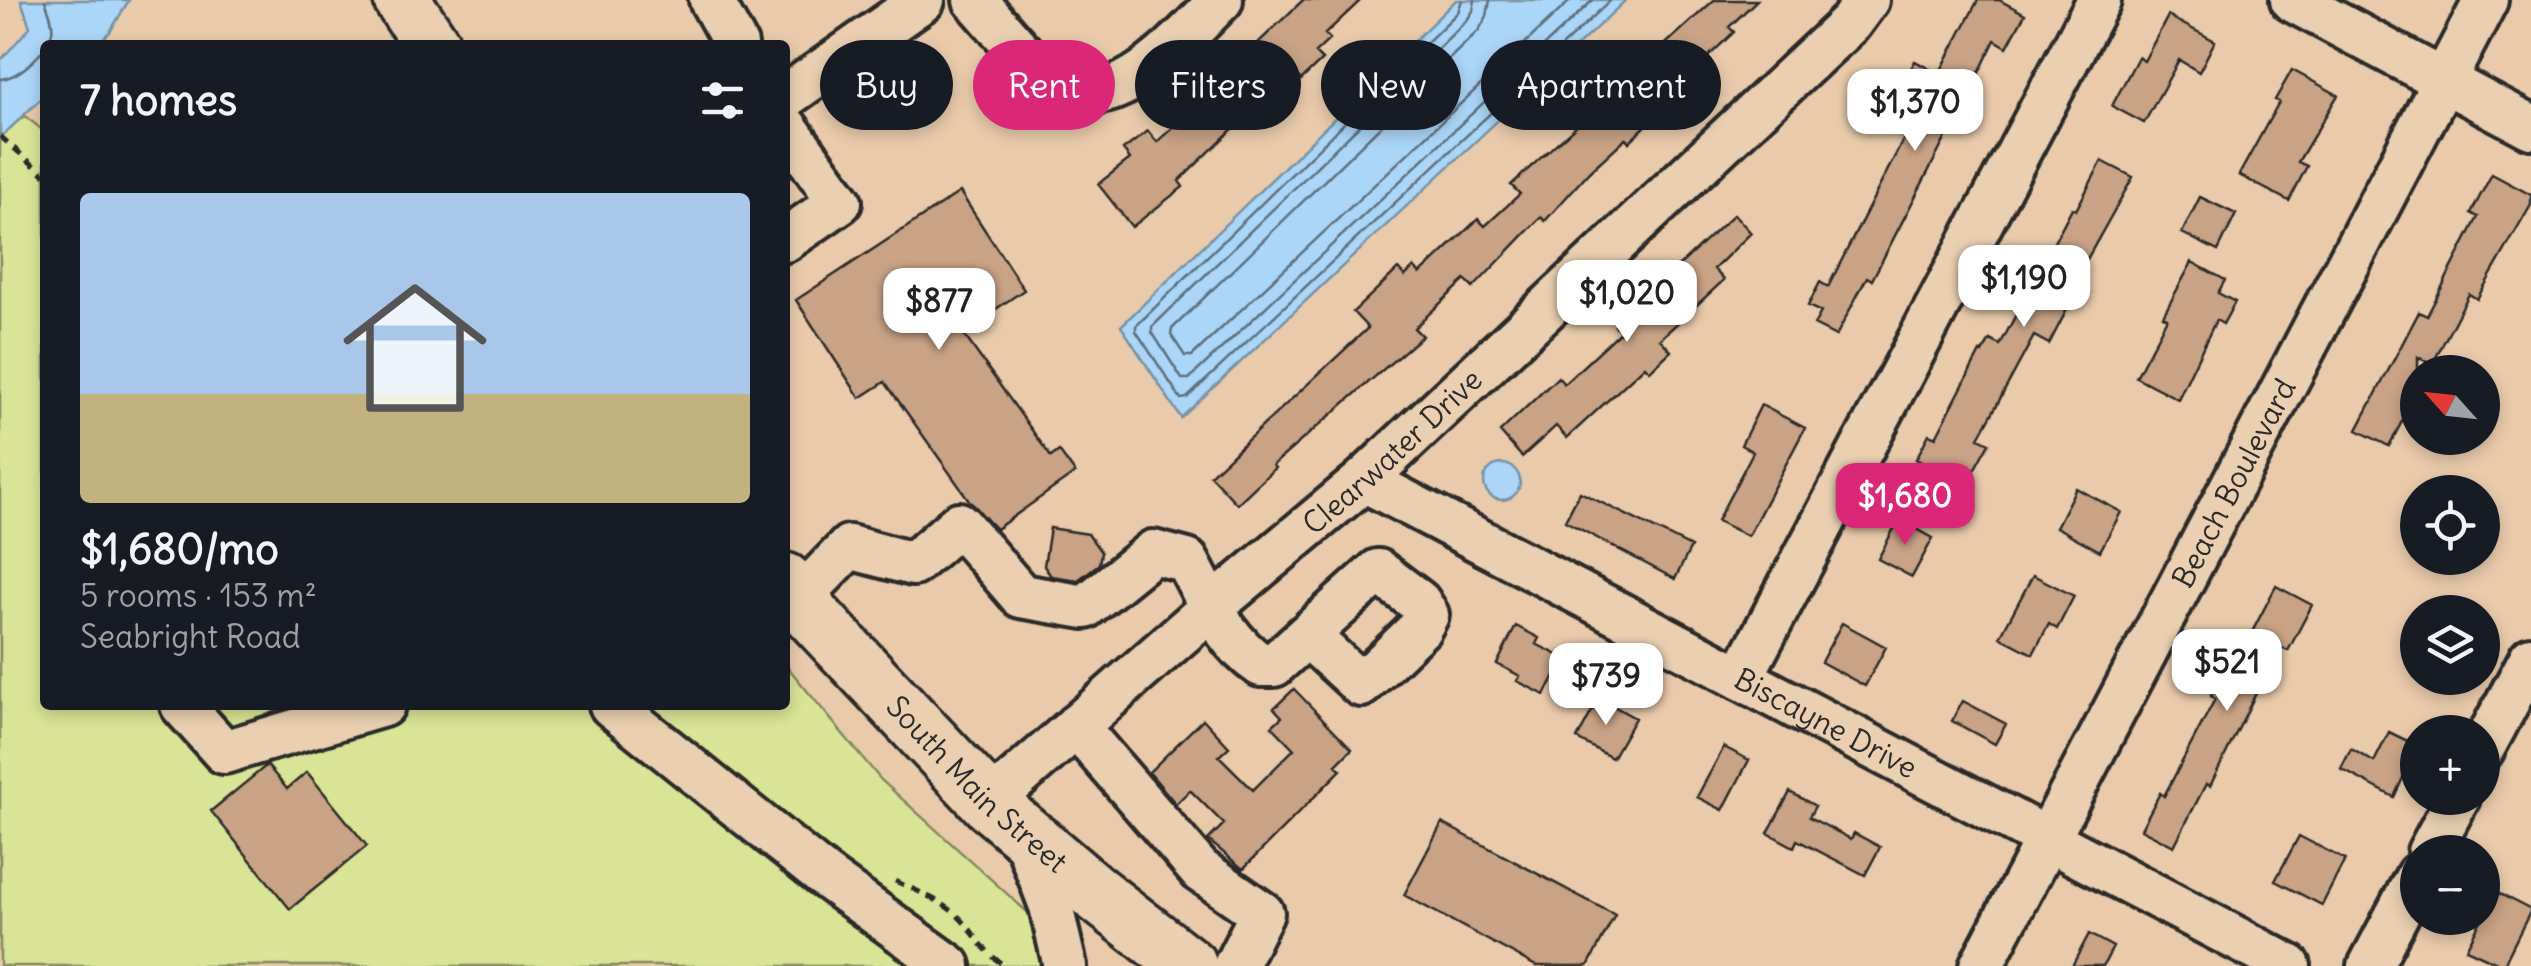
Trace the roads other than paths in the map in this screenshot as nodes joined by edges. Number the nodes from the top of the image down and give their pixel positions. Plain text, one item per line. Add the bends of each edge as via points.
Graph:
1 (711, 0) edge
2 (923, 0) edge
3 (975, 0) edge
4 (1221, 0) edge
5 (1867, 0) edge
6 (2099, 0) edge
7 (2292, 0) edge
8 (2486, 0) edge
9 (733, 40) edge
10 (2443, 81) junction
11 (790, 94) edge
12 (2531, 127) edge
13 (790, 133) edge
14 (790, 237) edge
15 (1364, 480) junction
16 (791, 590) edge
17 (1212, 607) junction
18 (1307, 635) dead end
19 (2531, 658) edge
20 (1742, 678) junction
21 (186, 710) edge
22 (366, 710) edge
23 (617, 710) edge
24 (2500, 716) edge
25 (1076, 726) junction
26 (1006, 819) junction
27 (2046, 839) junction
28 (2400, 909) edge
29 (949, 966) edge
30 (1065, 966) edge
31 (1189, 966) edge
32 (1235, 966) edge
33 (1981, 966) edge
34 (2290, 966) edge
35 (2370, 966) edge

1 - 9 street
2 - 11 street
3 - 4 street via 1042,73 1060,86 1102,93 1130,83
5 - 15 street, Clearwater Drive
6 - 20 street
7 - 10 street
8 - 10 street, Beach Boulevard
10 - 12 street
10 - 27 street, Beach Boulevard
13 - 14 street via 840,202
15 - 17 street, Clearwater Drive
15 - 20 street, Biscayne Drive
16 - 17 street via 850,546 913,564 959,524 1021,596 1086,607 1152,552 1186,562
16 - 26 highway, South Main Street
17 - 18 street via 1234,644 1261,665 1274,665
17 - 25 street, Clearwater Drive
19 - 24 street
20 - 27 street, Biscayne Drive
21 - 22 street via 224,752
23 - 29 street
25 - 26 street, Clearwater Drive
25 - 32 street via 1200,870 1262,912
26 - 30 street via 1052,906
26 - 31 highway, South Main Street
27 - 33 street, Beach Boulevard
27 - 34 street, Biscayne Drive
28 - 35 street

